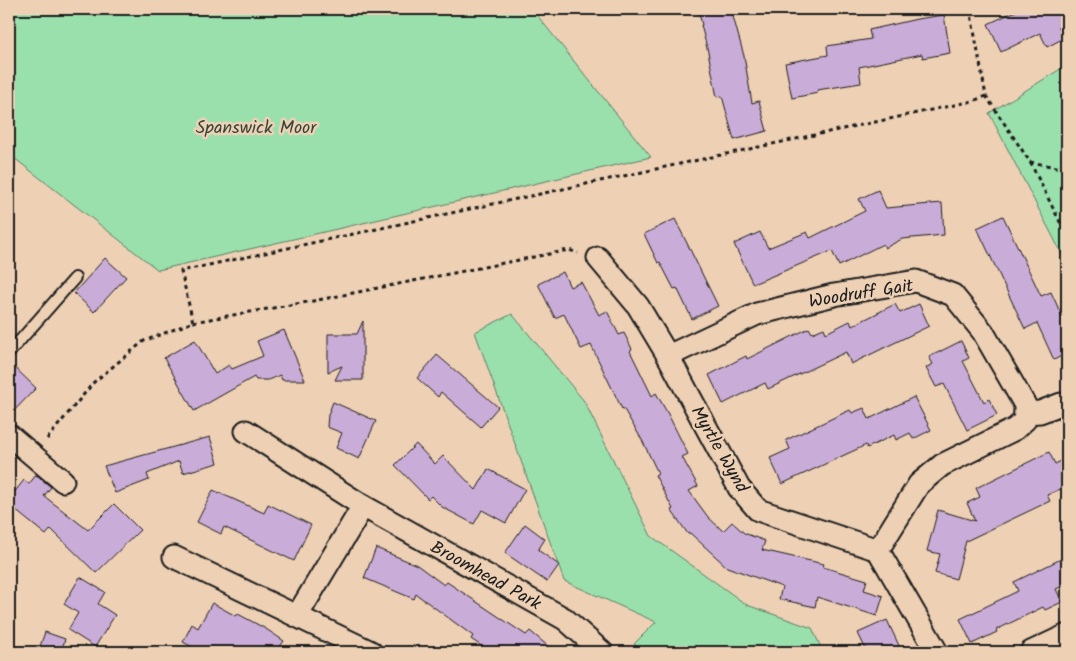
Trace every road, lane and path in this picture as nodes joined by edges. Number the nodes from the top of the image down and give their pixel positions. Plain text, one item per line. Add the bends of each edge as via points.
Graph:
1 (970, 9) edge
2 (986, 96) junction
3 (1030, 162) junction
4 (1067, 169) edge
5 (1067, 236) edge
6 (598, 258) joint
7 (75, 278) dead end
8 (193, 322) junction
9 (9, 352) edge
10 (668, 356) junction
11 (1061, 404) dead end
12 (1025, 413) junction
13 (246, 431) dead end
14 (9, 435) edge
15 (33, 456) junction
16 (63, 481) dead end
17 (364, 506) junction
18 (878, 550) junction
19 (174, 557) dead end
20 (297, 616) junction
21 (1067, 635) edge
22 (371, 652) edge
23 (602, 652) edge
24 (937, 652) edge
25 (1031, 652) edge

1 - 2 path
2 - 3 path
2 - 8 path via 181,271
3 - 4 path
3 - 5 path
6 - 8 path via 569,250
6 - 10 street, Myrtle Wynd via 638,306
7 - 9 lane
8 - 15 path via 144,341 94,382
10 - 12 street, Woodruff Gait via 757,314 834,295 916,281 953,295 983,332 1025,405
10 - 18 street, Myrtle Wynd via 739,488 758,510
11 - 12 street via 1040,412
12 - 18 street via 1025,420 1015,429 942,465 919,484
13 - 17 street, Broomhead Park
14 - 15 street
15 - 16 street
17 - 20 street
17 - 23 street, Broomhead Park via 565,620
18 - 24 street
19 - 20 street
20 - 22 street
21 - 25 street

